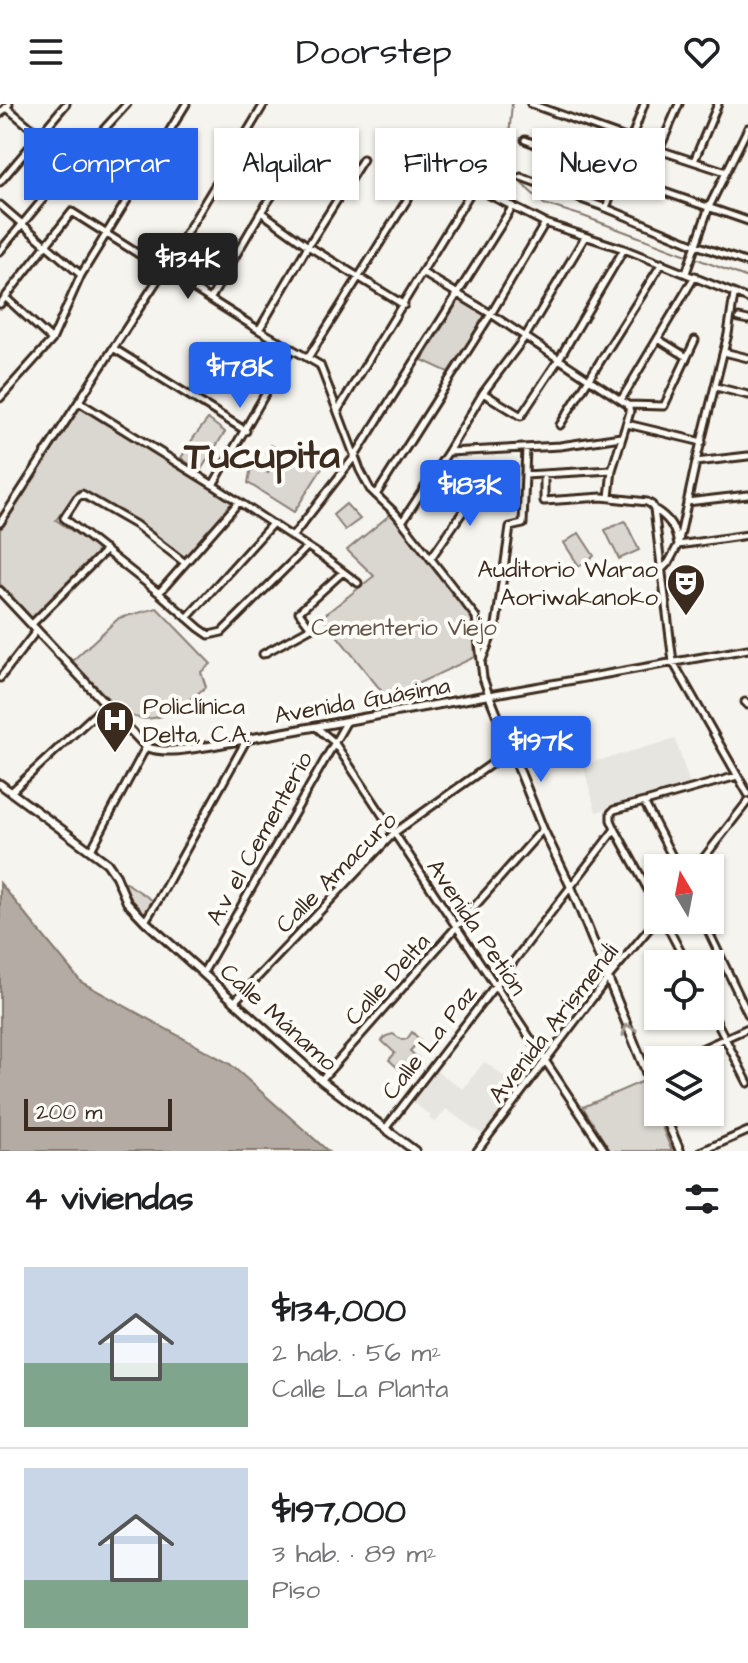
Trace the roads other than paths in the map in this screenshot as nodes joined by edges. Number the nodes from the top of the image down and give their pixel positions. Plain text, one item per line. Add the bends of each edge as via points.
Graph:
1 (66, 104) edge
2 (127, 104) edge
3 (186, 104) edge
4 (264, 104) edge
5 (531, 104) edge
6 (644, 104) edge
7 (679, 104) edge
8 (718, 104) edge
9 (7, 106) edge
10 (0, 114) edge
11 (32, 128) edge
12 (46, 128) edge
13 (105, 128) edge
14 (597, 128) edge
15 (635, 128) edge
16 (748, 128) edge
17 (665, 136) edge
18 (525, 140) dead end
19 (532, 143) edge
20 (665, 152) edge
21 (24, 154) edge
22 (363, 159) dead end
23 (694, 161) junction
24 (726, 172) junction
25 (521, 177) dead end
26 (0, 182) edge
27 (665, 192) edge
28 (42, 200) edge
29 (269, 200) edge
30 (407, 200) edge
31 (466, 200) edge
32 (501, 200) edge
33 (609, 200) edge
34 (0, 205) edge
35 (513, 206) junction
36 (709, 207) junction
37 (606, 208) junction
38 (261, 212) junction
39 (748, 221) edge
40 (545, 223) junction
41 (22, 224) junction
42 (106, 234) junction
43 (585, 237) junction
44 (45, 246) junction
45 (308, 246) junction
46 (695, 248) junction
47 (624, 249) junction
48 (0, 251) edge
49 (662, 263) junction
50 (748, 263) edge
51 (164, 270) junction
52 (687, 270) junction
53 (423, 273) junction
54 (81, 275) junction
55 (695, 276) junction
56 (360, 277) junction
57 (457, 295) junction
58 (734, 295) junction
59 (5, 297) junction
60 (211, 298) junction
61 (748, 299) edge
62 (0, 304) edge
63 (404, 305) junction
64 (491, 314) junction
65 (739, 318) dead end
66 (748, 320) edge
67 (259, 330) junction
68 (525, 337) junction
69 (658, 339) junction
70 (52, 340) junction
71 (695, 340) dead end
72 (113, 348) junction
73 (291, 349) junction
74 (724, 352) junction
75 (687, 357) junction
76 (308, 358) junction
77 (748, 358) edge
78 (559, 359) junction
79 (589, 378) junction
80 (716, 387) junction
81 (483, 393) junction
82 (748, 395) edge
83 (0, 398) edge
84 (621, 400) junction
85 (79, 402) junction
86 (628, 405) junction
87 (337, 411) junction
88 (627, 424) junction
89 (560, 425) dead end
90 (246, 431) junction
91 (621, 437) junction
92 (702, 442) junction
93 (526, 448) junction
94 (448, 452) junction
95 (355, 456) junction
96 (748, 456) edge
97 (696, 462) junction
98 (612, 470) junction
99 (544, 474) junction
100 (525, 475) junction
101 (484, 481) dead end
102 (213, 485) junction
103 (376, 495) junction
104 (748, 495) edge
105 (609, 497) junction
106 (687, 502) junction
107 (238, 503) junction
108 (654, 509) junction
109 (402, 522) junction
110 (0, 523) edge
111 (272, 524) junction
112 (748, 535) edge
113 (292, 537) junction
114 (678, 545) junction
115 (307, 547) junction
116 (106, 550) junction
117 (431, 558) junction
118 (185, 563) junction
119 (660, 571) junction
120 (343, 572) junction
121 (358, 583) dead end
122 (0, 591) edge
123 (159, 593) junction
124 (187, 618) junction
125 (34, 627) junction
126 (748, 649) edge
127 (263, 654) dead end
128 (673, 662) junction
129 (481, 663) junction
130 (0, 678) edge
131 (489, 695) junction
132 (107, 704) junction
133 (347, 720) junction
134 (315, 726) junction
135 (247, 739) junction
136 (334, 742) junction
137 (146, 747) junction
138 (511, 750) junction
139 (737, 776) junction
140 (0, 784) edge
141 (11, 792) junction
142 (748, 794) edge
143 (748, 801) edge
144 (644, 802) junction
145 (543, 829) junction
146 (615, 829) junction
147 (394, 833) junction
148 (91, 850) junction
149 (671, 854) edge
150 (707, 854) edge
151 (644, 882) edge
152 (571, 887) junction
153 (145, 921) junction
154 (457, 928) junction
155 (645, 934) edge
156 (710, 934) edge
157 (203, 973) junction
158 (607, 979) junction
159 (495, 986) junction
160 (234, 1002) junction
161 (748, 1014) edge
162 (748, 1028) edge
163 (720, 1030) edge
164 (725, 1039) junction
165 (709, 1046) edge
166 (546, 1061) junction
167 (644, 1069) edge
168 (321, 1080) junction
169 (748, 1083) edge
170 (669, 1126) edge
171 (385, 1129) junction
172 (748, 1131) edge
173 (415, 1151) edge
174 (477, 1151) edge
175 (605, 1151) edge
176 (680, 1151) edge
177 (702, 1151) edge

1 - 12 street
2 - 13 street
3 - 42 street
4 - 51 street
5 - 14 street
6 - 15 street
7 - 17 street
8 - 23 street
9 - 10 street
9 - 11 street
16 - 24 street
18 - 19 street
20 - 23 street
21 - 26 street
22 - 45 street
23 - 24 street
24 - 36 street
25 - 37 street
27 - 36 street
28 - 41 street
29 - 38 street
30 - 56 street
31 - 53 street
32 - 35 street
33 - 37 street
34 - 41 street
35 - 40 street
35 - 57 street
36 - 39 street
36 - 46 street
37 - 46 street
38 - 45 street
38 - 60 street
40 - 43 street
40 - 64 street
41 - 44 street
41 - 48 street
42 - 44 street via 72,212
42 - 51 street
42 - 54 street
43 - 47 street
43 - 68 street
44 - 54 street
44 - 59 street
45 - 56 street
45 - 67 street
46 - 50 street
46 - 52 street
47 - 49 street
47 - 78 street
49 - 52 street
49 - 79 street
51 - 60 street
51 - 72 street
52 - 55 street
53 - 57 street
53 - 63 street
54 - 70 street
55 - 58 street
55 - 69 street
56 - 63 street
56 - 76 street
57 - 64 street
57 - 95 street
58 - 61 street
58 - 74 street
59 - 62 street
59 - 70 street
60 - 67 street
63 - 87 street
64 - 68 street
64 - 103 street
65 - 66 street
67 - 73 street
68 - 78 street
68 - 81 street
69 - 75 street
69 - 84 street
70 - 83 street
71 - 75 street
72 - 85 street
72 - 90 street
73 - 76 street
73 - 90 street
74 - 77 street
74 - 80 street
75 - 86 street via 664,406
76 - 87 street via 320,365
78 - 79 street
78 - 81 street via 521,416
79 - 84 street
79 - 89 street
80 - 82 street
80 - 92 street
81 - 94 street
84 - 86 street
85 - 102 street
85 - 110 street
86 - 88 street
87 - 95 street
88 - 91 street
88 - 92 street
90 - 102 street
91 - 93 street
91 - 98 street
92 - 97 street
93 - 94 street
93 - 100 street
94 - 109 street
95 - 103 street
95 - 113 street
96 - 97 street
97 - 106 street
98 - 99 street
98 - 105 street
99 - 100 street
99 - 105 street via 544,501
100 - 129 street via 523,524 510,527 496,625
101 - 117 street
102 - 107 street
103 - 109 street
104 - 106 street
105 - 108 street via 647,502
106 - 114 street
107 - 111 street
107 - 118 street
108 - 114 street via 672,523
108 - 119 street
109 - 117 street
111 - 113 street
111 - 124 street
112 - 114 street
113 - 115 street
114 - 119 street
115 - 120 street
115 - 124 street via 222,632 209,635
116 - 118 street via 64,518 82,494 136,525
116 - 123 street
116 - 125 street
117 - 129 street via 476,617
118 - 123 street
119 - 128 street
120 - 121 street
120 - 127 street via 299,612 311,628
122 - 125 main road
123 - 124 street
125 - 130 street
125 - 132 main road
126 - 128 street, Avenida Guásima
128 - 131 street, Avenida Guásima
128 - 139 street
129 - 131 street
131 - 133 main road, Avenida Guásima
131 - 138 main road
132 - 137 main road
132 - 141 street
133 - 134 main road, Avenida Guásima
133 - 136 street, A.v el Cementerio
134 - 135 main road, Avenida Guásima
134 - 136 street, Avenida Petión
135 - 137 main road, Avenida Guásima via 176,750
135 - 153 street
136 - 147 street, Avenida Petión
136 - 157 street, A.v el Cementerio
137 - 148 street
138 - 145 main road
138 - 147 street, Calle Amacuro
139 - 142 street
139 - 144 street
140 - 141 main road, Calle Mánamo
141 - 148 main road, Calle Mánamo
143 - 150 street
144 - 146 street, Calle La Paz via 614,810
144 - 149 street
145 - 152 main road
145 - 154 street, Calle Delta
146 - 151 street
146 - 152 street, Calle La Paz
147 - 154 street, Avenida Petión
147 - 160 street, Calle Amacuro
148 - 153 main road, Calle Mánamo via 107,863 127,902
152 - 158 main road
152 - 159 street, Calle La Paz
153 - 157 main road, Calle Mánamo
154 - 159 street, Avenida Petión
154 - 168 street, Calle Delta
155 - 158 street, Avenida Arismendi
156 - 161 street
157 - 160 main road, Calle Mánamo
158 - 166 street, Avenida Arismendi
167 -> 158 main road
159 - 166 street, Avenida Petión
159 - 171 street, Calle La Paz
160 - 168 main road, Calle Mánamo
162 - 164 street
163 - 164 street
164 - 165 street
164 - 169 street
166 - 174 street, Avenida Arismendi
166 - 175 street, Avenida Petión
168 - 171 main road, Calle Mánamo
170 - 176 main road
171 - 173 main road, Calle Mánamo
172 - 177 street

